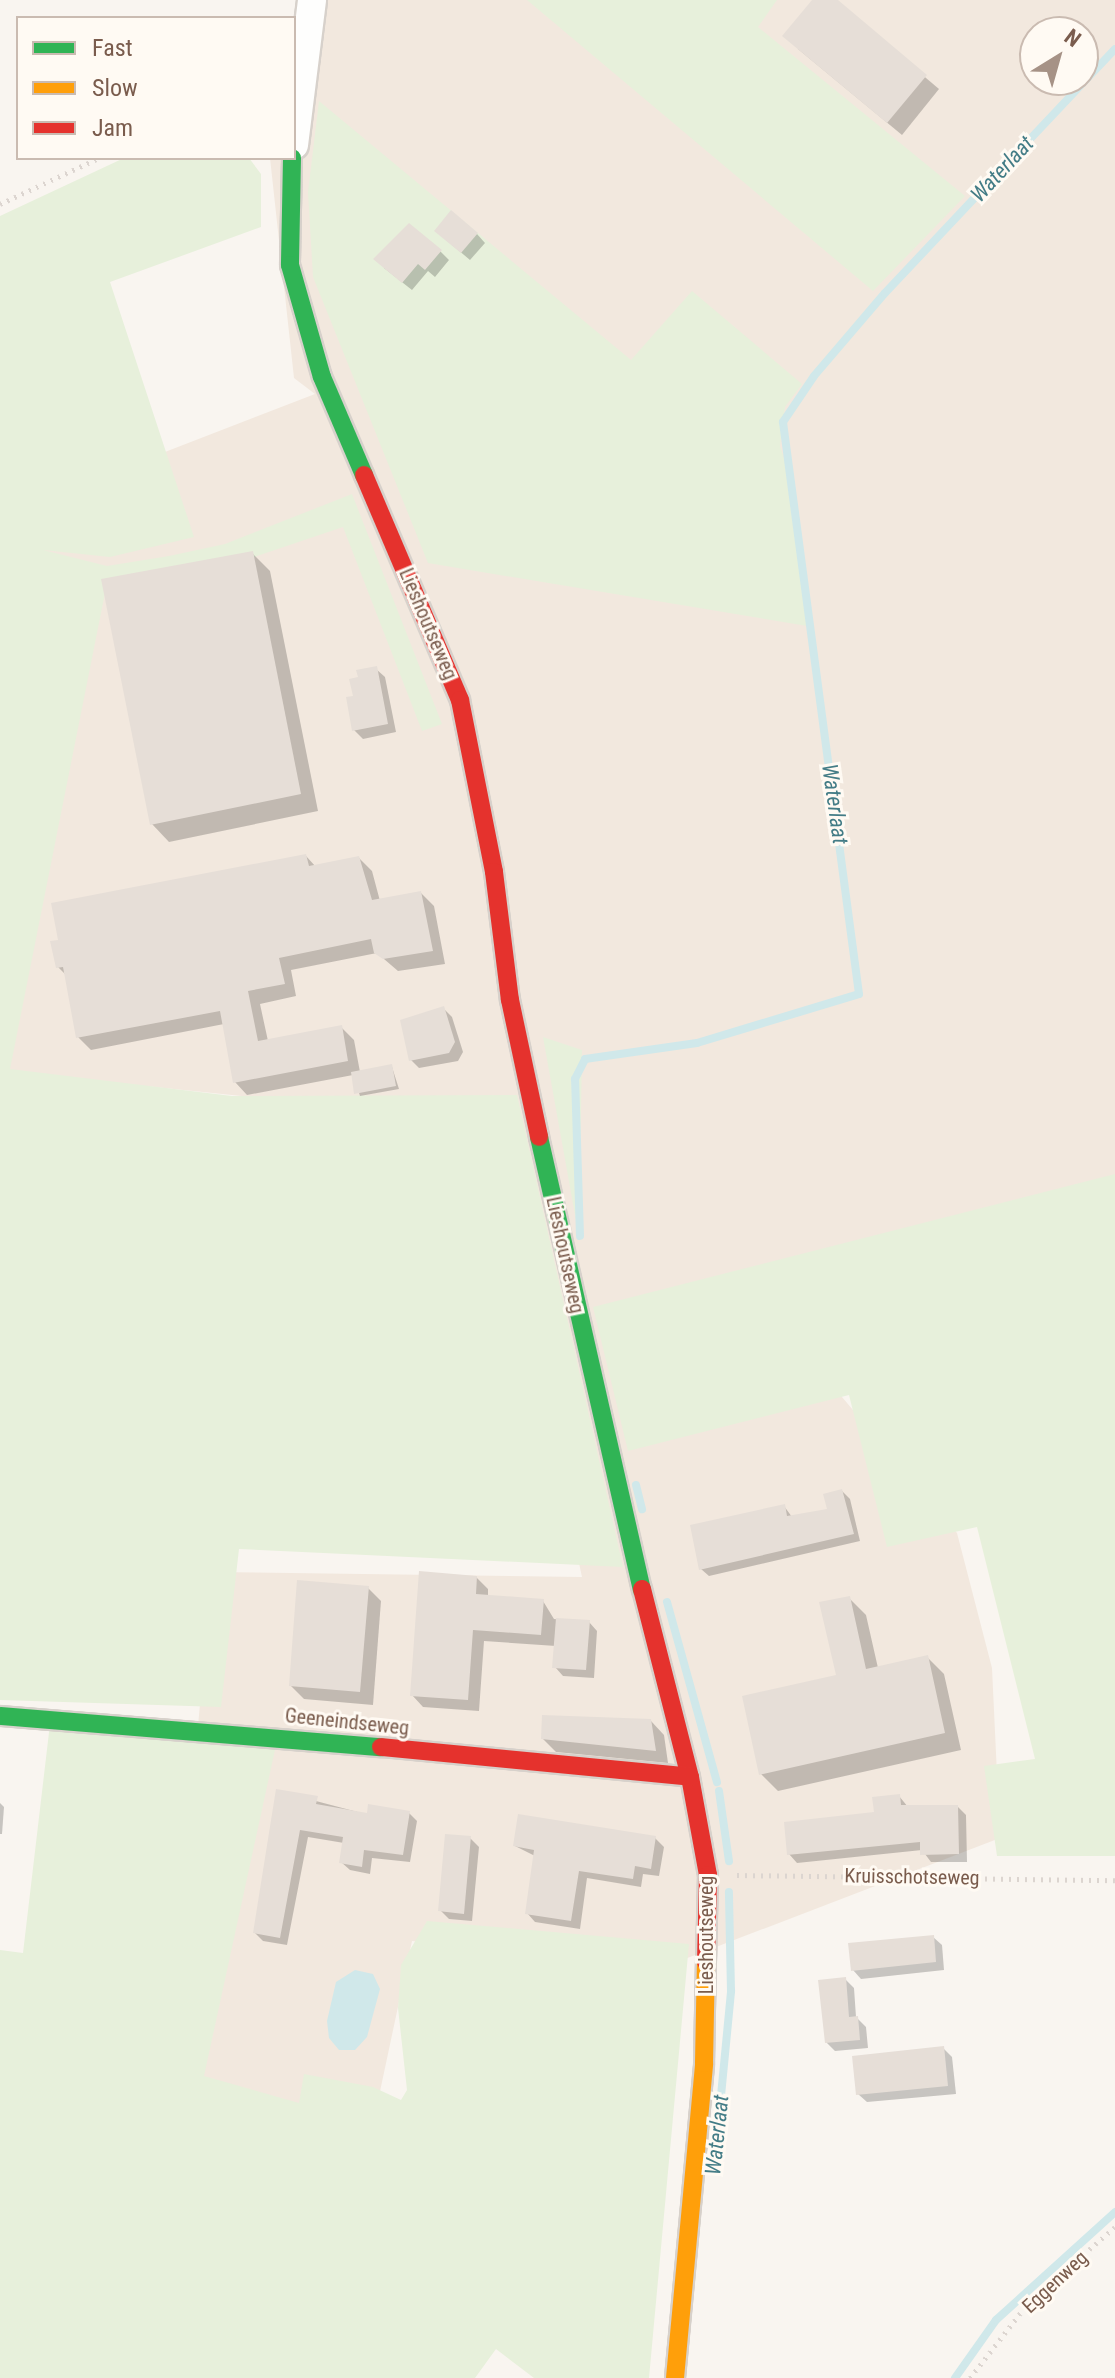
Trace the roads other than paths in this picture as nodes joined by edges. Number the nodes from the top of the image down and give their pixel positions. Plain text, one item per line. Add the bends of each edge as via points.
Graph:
1 (312, 0) edge
2 (296, 129) edge
3 (292, 160) edge
4 (0, 1716) edge
5 (690, 1777) junction
6 (675, 2378) edge

1 - 2 street
3 - 5 street, Lieshoutseweg via 290,265 322,377 460,700 517,1030 611,1471
4 - 5 street, Geeneindseweg
5 - 6 street, Lieshoutseweg via 708,1875 704,2063

